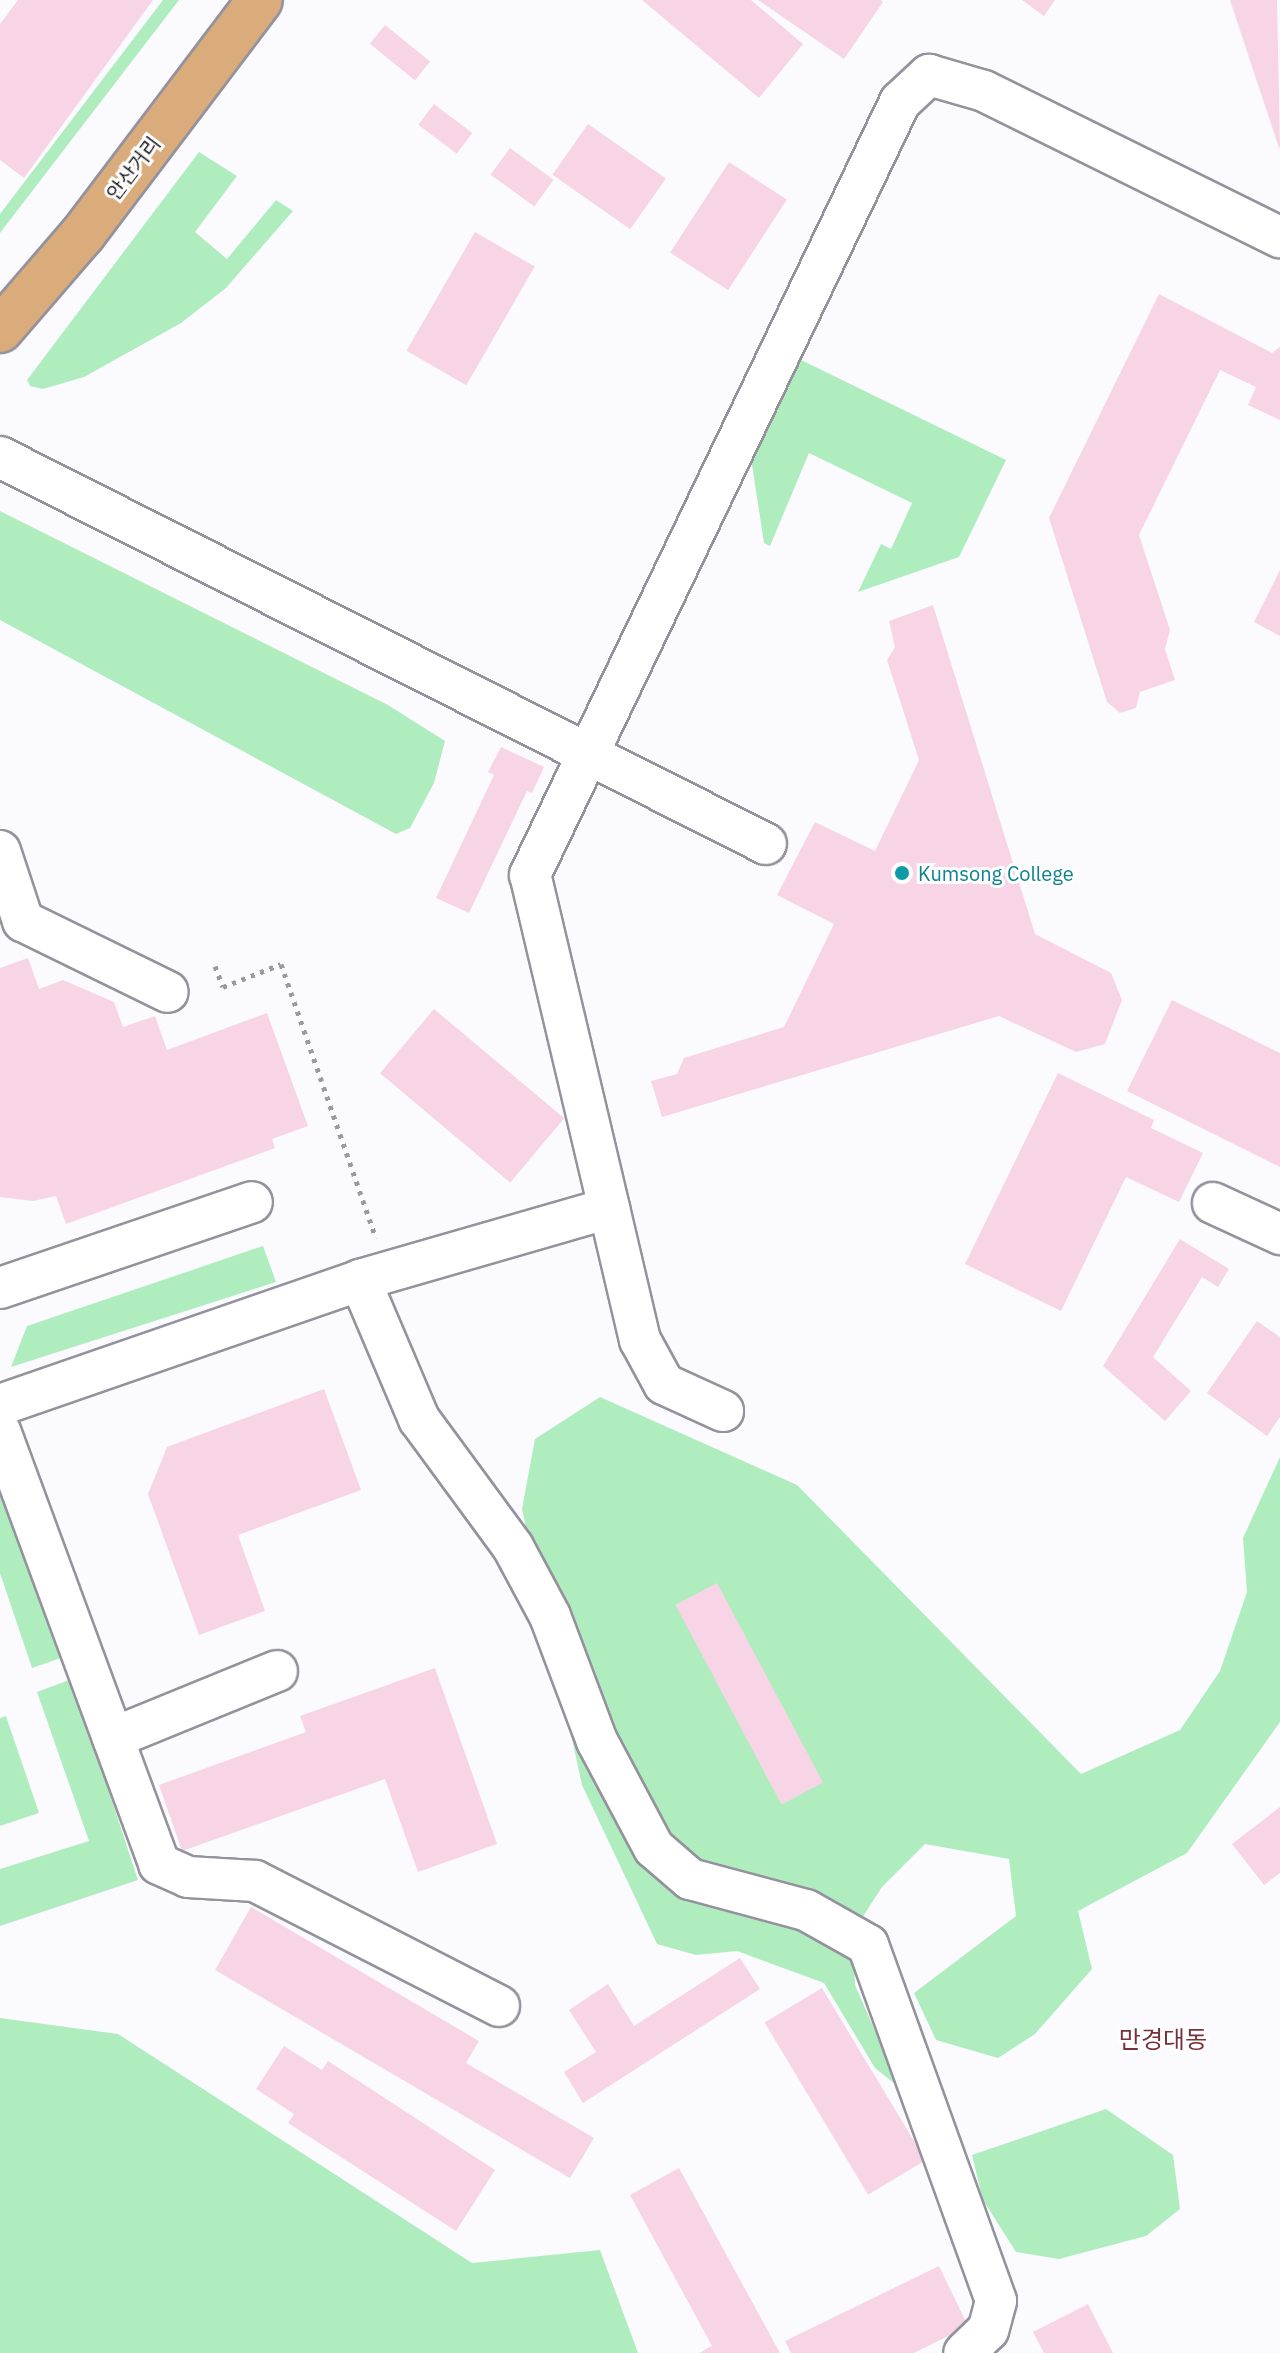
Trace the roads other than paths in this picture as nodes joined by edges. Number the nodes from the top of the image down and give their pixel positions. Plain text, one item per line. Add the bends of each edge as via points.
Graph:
1 (260, 0) edge
2 (1280, 237) edge
3 (0, 330) edge
4 (0, 457) edge
5 (590, 755) junction
6 (766, 844) dead end
7 (0, 851) edge
8 (168, 992) dead end
9 (252, 1202) dead end
10 (1213, 1203) dead end
11 (609, 1208) junction
12 (1280, 1234) edge
13 (374, 1276) junction
14 (0, 1288) edge
15 (0, 1405) edge
16 (723, 1411) dead end
17 (0, 1431) edge
18 (277, 1671) dead end
19 (113, 1738) junction
20 (499, 2006) dead end
21 (964, 2353) edge

1 - 3 main road, 안산거리 via 83,234
2 - 5 street via 984,91 929,75 900,102
4 - 5 street
5 - 6 street
5 - 11 street via 530,875
7 - 8 street via 23,921
9 - 14 street
10 - 12 street
11 - 13 street
11 - 16 street via 640,1340 664,1384
13 - 15 street
13 - 21 street via 419,1419 513,1547 550,1616 597,1741 654,1848 690,1879 806,1910 868,1945 996,2301 988,2330
17 - 19 street
18 - 19 street
19 - 20 street via 159,1864 188,1877 255,1881

